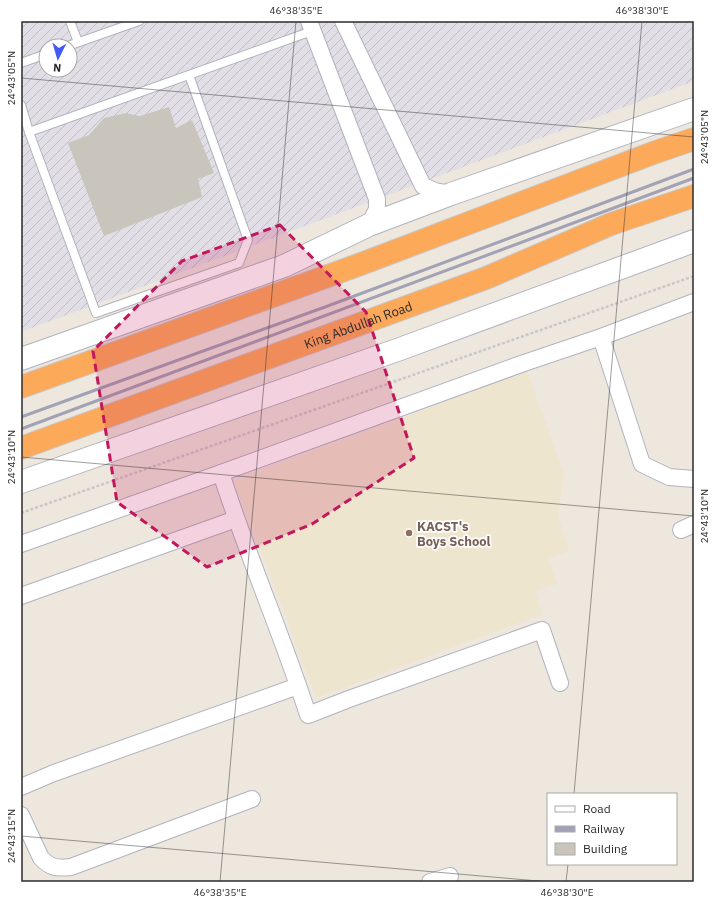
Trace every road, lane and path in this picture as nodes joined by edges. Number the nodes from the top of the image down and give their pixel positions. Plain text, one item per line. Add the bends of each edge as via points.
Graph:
1 (70, 21) edge
2 (139, 21) edge
3 (343, 21) edge
4 (310, 26) edge
5 (76, 38) edge
6 (78, 42) edge
7 (38, 57) edge
8 (21, 62) edge
9 (189, 75) junction
10 (21, 104) edge
11 (694, 109) edge
12 (29, 132) junction
13 (694, 139) edge
14 (451, 194) junction
15 (694, 196) edge
16 (369, 225) junction
17 (694, 241) edge
18 (694, 276) edge
19 (694, 302) edge
20 (601, 337) junction
21 (21, 359) edge
22 (21, 388) edge
23 (21, 448) edge
24 (221, 473) junction
25 (694, 479) edge
26 (21, 482) edge
27 (21, 513) edge
28 (236, 519) junction
29 (21, 544) edge
30 (21, 596) edge
31 (560, 683) dead end
32 (298, 686) junction
33 (21, 787) edge
34 (252, 799) dead end
35 (21, 815) edge
36 (450, 876) dead end
37 (430, 882) edge

1 - 5 lane
2 - 6 lane
3 - 14 street via 423,186
4 - 9 lane
4 - 16 street via 377,199
7 - 8 lane
9 - 12 lane
9 - 12 lane via 248,240 239,263 96,314
10 - 12 lane
11 - 14 main road
13 - 22 highway via 354,267
14 - 16 main road
15 - 23 highway, King Abdullah Road via 611,224 486,278
16 - 21 main road via 284,266
17 - 26 main road via 400,349
18 - 27 path
19 - 20 street
20 - 24 street
20 - 25 street via 642,464 669,477
24 - 28 street
24 - 29 street
28 - 30 street
28 - 32 street
31 - 32 street via 542,630 308,715
32 - 33 street
34 - 35 street via 71,867 56,868 41,858
36 - 37 street

